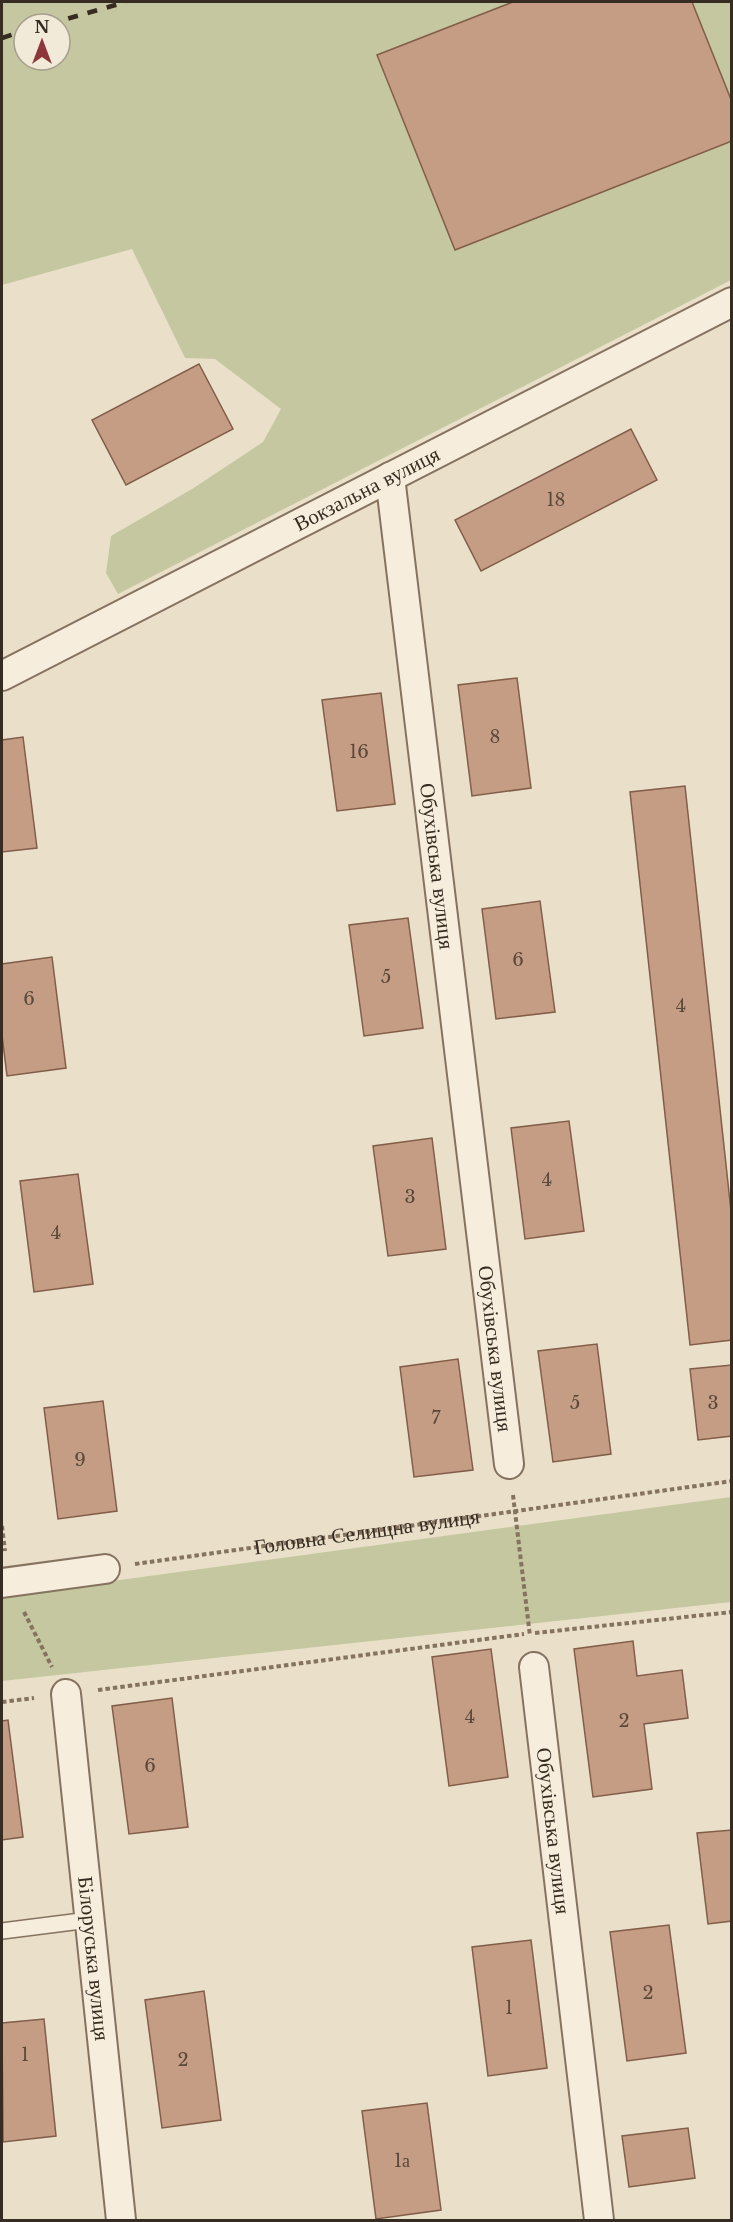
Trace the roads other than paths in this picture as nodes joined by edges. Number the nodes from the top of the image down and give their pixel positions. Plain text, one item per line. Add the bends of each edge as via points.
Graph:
1 (732, 302) edge
2 (390, 477) junction
3 (2, 676) edge
4 (509, 1464) road end
5 (105, 1569) road end
6 (2, 1583) edge
7 (534, 1667) road end
8 (66, 1694) road end
9 (90, 1920) junction
10 (2, 1931) edge
11 (121, 2220) edge
12 (599, 2220) edge

1 - 2 street, Вокзальна вулиця
2 - 3 street, Вокзальна вулиця
2 - 4 street, Обухівська вулиця
5 - 6 street
7 - 12 street, Обухівська вулиця
8 - 9 street, Білоруська вулиця
9 - 10 lane
9 - 11 street, Білоруська вулиця

